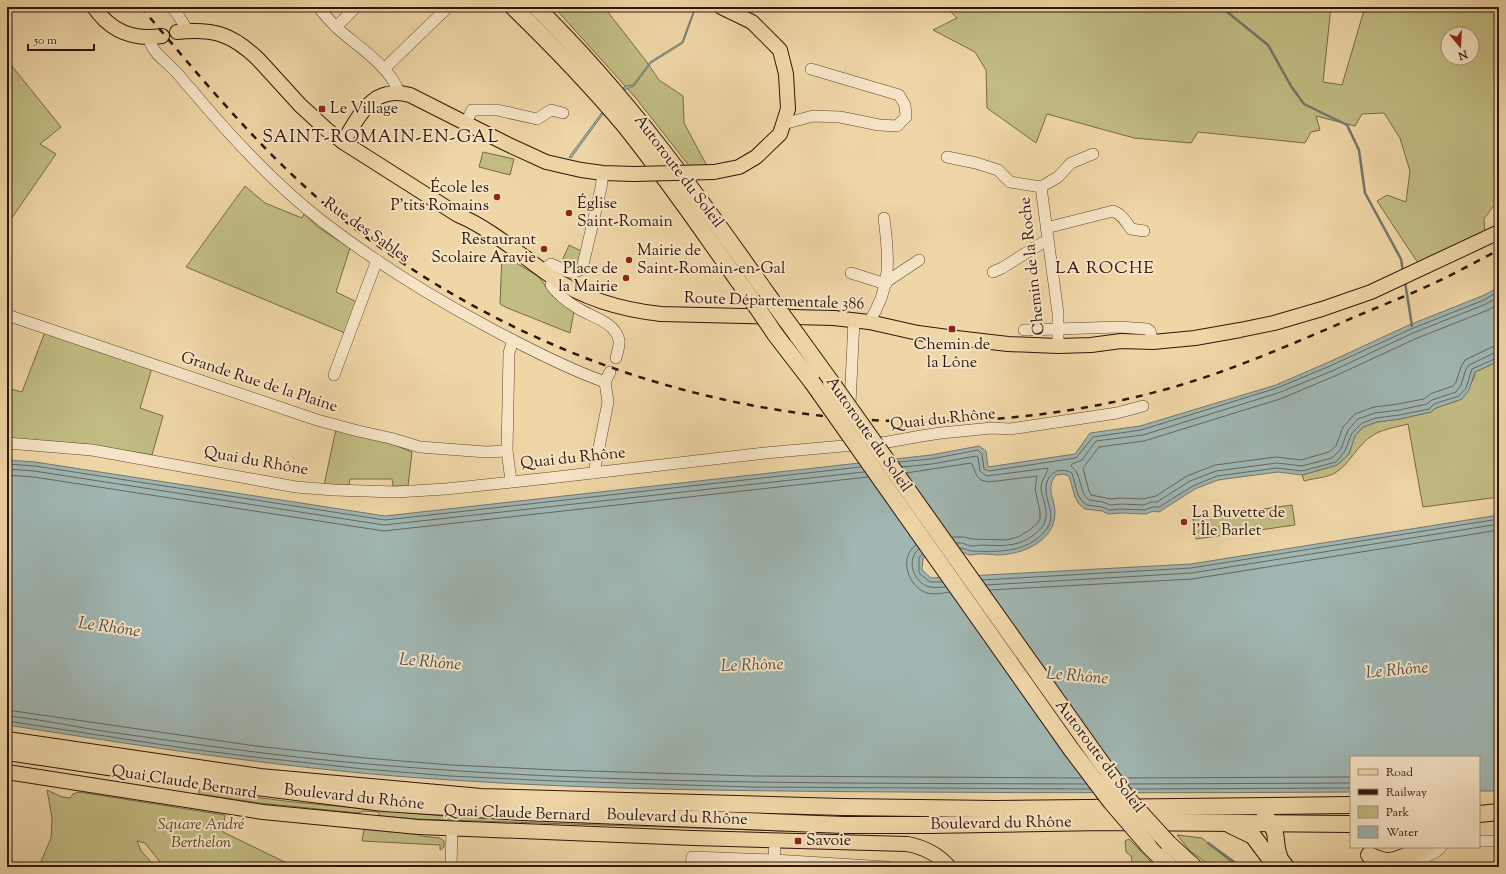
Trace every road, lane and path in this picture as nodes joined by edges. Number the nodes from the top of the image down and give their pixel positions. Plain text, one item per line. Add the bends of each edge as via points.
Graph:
1 (94, 7) edge
2 (171, 7) edge
3 (318, 7) edge
4 (356, 7) edge
5 (513, 7) edge
6 (536, 7) edge
7 (721, 7) edge
8 (445, 10) dead end
9 (336, 27) junction
10 (183, 32) joint
11 (156, 37) joint
12 (811, 68) dead end
13 (384, 69) junction
14 (399, 93) junction
15 (563, 113) dead end
16 (466, 123) junction
17 (783, 124) junction
18 (342, 142) junction
19 (1093, 154) dead end
20 (947, 157) dead end
21 (603, 173) junction
22 (1041, 187) junction
23 (884, 218) dead end
24 (1046, 228) junction
25 (1144, 231) dead end
26 (1499, 232) edge
27 (1047, 242) junction
28 (377, 260) junction
29 (919, 260) dead end
30 (993, 272) dead end
31 (851, 273) dead end
32 (548, 274) junction
33 (886, 283) junction
34 (7, 315) edge
35 (854, 320) junction
36 (869, 322) junction
37 (1058, 328) junction
38 (1024, 330) dead end
39 (513, 340) junction
40 (1153, 342) junction
41 (1058, 346) junction
42 (616, 358) dead end
43 (334, 375) dead end
44 (850, 404) dead end
45 (1143, 406) dead end
46 (7, 443) edge
47 (507, 451) junction
48 (594, 473) junction
49 (511, 481) junction
50 (7, 740) edge
51 (7, 752) edge
52 (7, 772) edge
53 (1350, 805) edge
54 (1480, 805) edge
55 (1499, 805) edge
56 (1116, 808) junction
57 (1499, 812) edge
58 (1480, 814) edge
59 (1350, 816) edge
60 (1226, 823) junction
61 (1480, 823) edge
62 (1499, 823) edge
63 (1271, 824) junction
64 (1350, 824) edge
65 (452, 829) junction
66 (775, 841) junction
67 (1480, 841) edge
68 (1499, 841) edge
69 (1425, 848) edge
70 (1426, 848) edge
71 (1440, 848) edge
72 (1369, 856) edge
73 (774, 860) junction
74 (1271, 862) edge
75 (451, 867) edge
76 (691, 867) edge
77 (887, 867) edge
78 (950, 867) edge
79 (1170, 867) edge
80 (1194, 867) edge
81 (1286, 867) edge
82 (1390, 867) edge
83 (1405, 867) edge

1 - 11 main road via 114,28 134,36
2 - 10 street via 176,12
3 - 9 street
4 - 9 street
5 - 79 highway, Autoroute du Soleil, bridge via 580,75 625,126 675,191 1071,749 1111,802
6 - 80 highway, Autoroute du Soleil, bridge via 592,64 689,183 1127,798
7 - 17 main road via 752,22 780,50 786,74 788,109
8 - 13 street
9 - 13 street
10 - 18 main road, Route Départementale 386 via 218,34 242,44 315,120
11 - 28 street, Rue des Sables via 152,48 248,154 322,221
12 - 17 street via 899,95 905,105 906,117 897,126 879,125 840,116 813,116
13 - 14 street via 397,86
14 - 16 main road via 410,95
14 - 18 main road via 386,93 368,104
15 - 16 street via 551,110 538,119 497,110 472,110
16 - 21 main road via 546,162
17 - 21 main road, bridge via 780,134 756,157 739,167 714,172
18 - 32 main road, Route Départementale 386 via 475,224
19 - 22 street via 1071,163 1058,177
20 - 22 street, Chemin de la Roche via 998,170 1010,182
21 - 32 street via 582,269 569,273 550,264
22 - 24 street, Chemin de la Roche
23 - 33 street via 888,260
24 - 25 street via 1113,211 1123,217 1131,229
24 - 27 street, Chemin de la Roche
26 - 40 main road, Route Départementale 386 via 1371,292 1322,309 1240,330
27 - 30 street
27 - 37 street, Chemin de la Roche
28 - 39 street, Rue des Sables via 445,303
28 - 43 street
29 - 33 street
31 - 33 street
32 - 35 main road, Route Départementale 386 via 571,288 636,311
32 - 42 street via 555,291 610,326 616,333 619,342
33 - 36 street via 882,300
34 - 47 street, Grande Rue de la Plaine via 317,420 424,448
35 - 36 main road, Route Départementale 386
35 - 44 street
36 - 41 main road, Route Départementale 386 via 960,339
37 - 38 street
37 - 40 street via 1147,329
37 - 41 street, Chemin de la Roche
39 - 47 street via 509,353
39 - 48 street, Rue des Sables via 608,377 608,402
40 - 41 main road, Route Départementale 386 via 1121,341
45 - 48 street, Quai du Rhône via 1117,413 1032,426 921,436 888,442 850,442
46 - 49 street, Quai du Rhône via 92,450 319,489 409,492
47 - 49 street
48 - 49 street, Quai du Rhône
50 - 56 highway, Boulevard du Rhône via 260,777 481,797 843,807
51 - 60 highway, Boulevard du Rhône via 169,776 384,803 523,812 844,825
52 - 65 main road, Quai Claude Bernard via 262,812
53 - 56 highway, Boulevard du Rhône
54 - 55 highway
56 - 63 highway via 1192,814 1257,812
57 - 58 highway
59 - 63 highway via 1290,815 1277,817
60 - 63 highway, Boulevard du Rhône
60 - 74 highway via 1253,836
61 - 62 highway
63 - 64 highway, Boulevard du Rhône
63 - 74 highway via 1266,835
63 - 81 highway via 1275,832 1278,854
65 - 66 main road, Quai Claude Bernard
65 - 75 street
66 - 73 street
66 - 78 main road, Quai Claude Bernard via 906,844 930,851
67 - 68 street
69 - 72 highway via 1403,858 1387,861
70 - 82 street
71 - 83 street
73 - 76 street via 692,857
73 - 77 street

